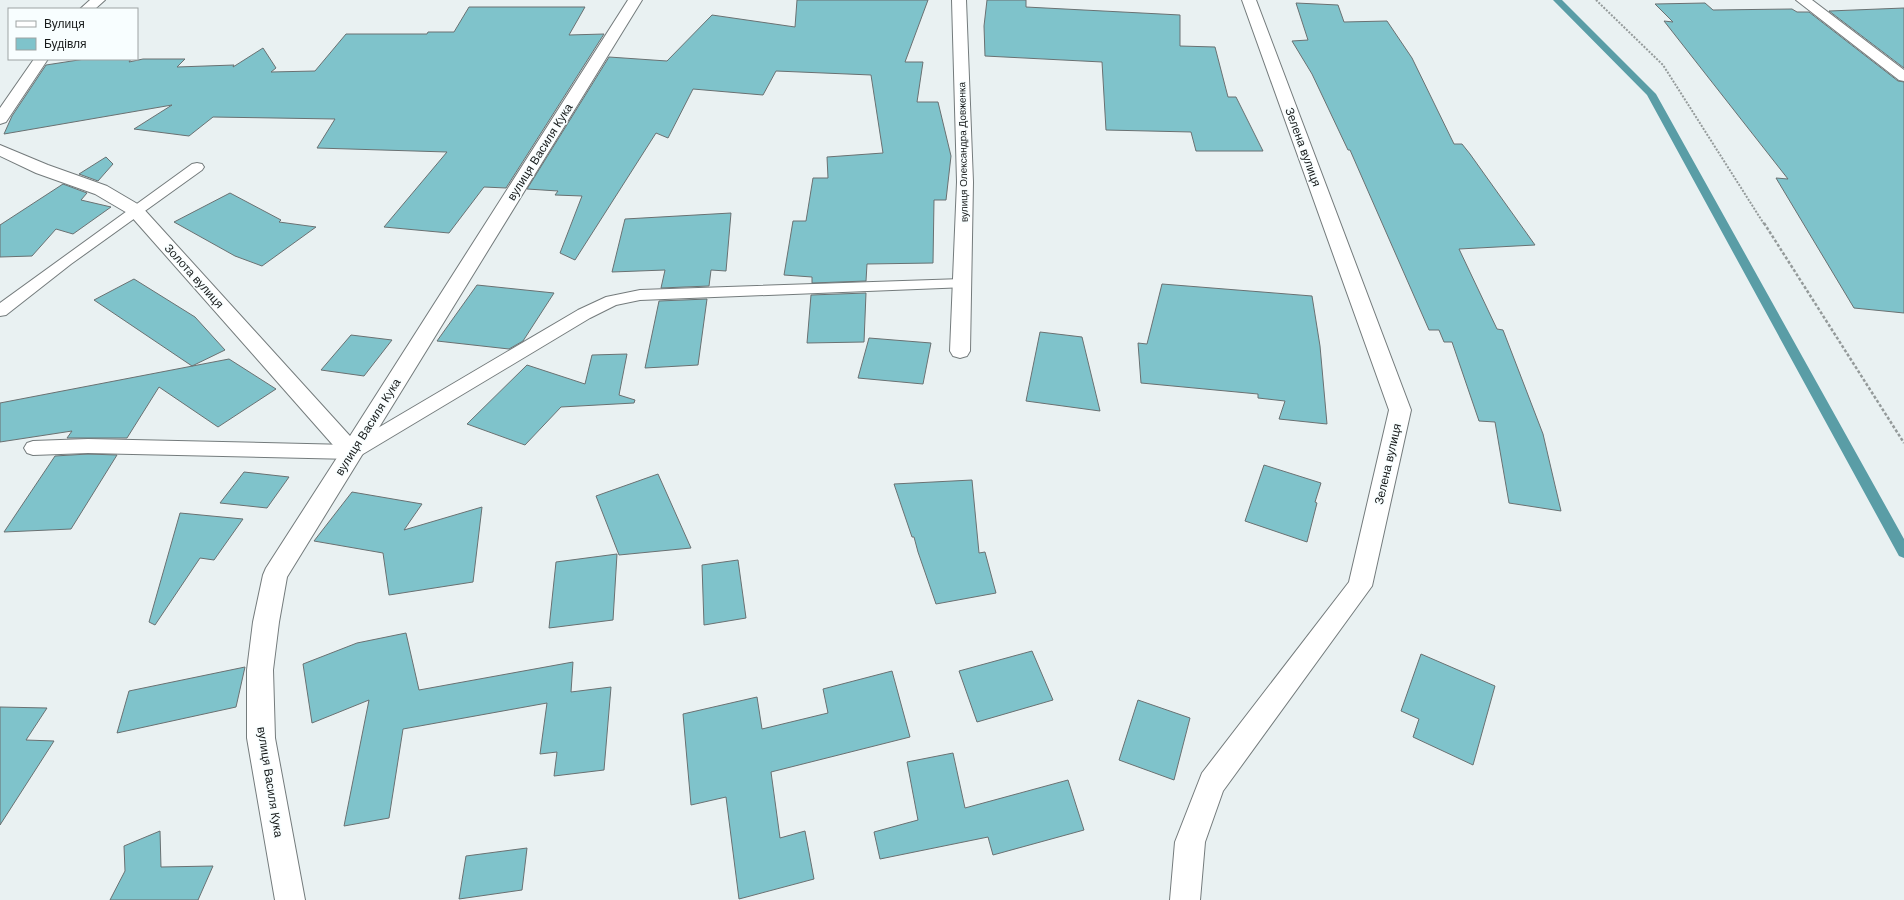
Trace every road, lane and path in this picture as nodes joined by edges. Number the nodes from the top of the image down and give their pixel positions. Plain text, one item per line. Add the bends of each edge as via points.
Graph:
1 (98, 0) edge
2 (635, 0) edge
3 (959, 0) edge
4 (1249, 0) edge
5 (1596, 0) edge
6 (1803, 0) edge
7 (88, 8) edge
8 (40, 60) edge
9 (1904, 77) edge
10 (0, 119) edge
11 (0, 150) edge
12 (197, 167) dead end
13 (135, 210) junction
14 (962, 284) junction
15 (0, 311) edge
16 (960, 351) dead end
17 (1904, 443) edge
18 (33, 448) dead end
19 (352, 452) junction
20 (290, 900) edge
21 (1185, 900) edge

1 - 7 street
2 - 19 street, вулиця Василя Кука
3 - 14 street, вулиця Олександра Довженка via 965,182
4 - 21 street, Зелена вулиця via 1400,410 1360,586 1212,783 1190,842
5 - 17 path via 1663,65
6 - 9 street
8 - 10 street
11 - 13 street, Золота вулиця via 42,169 101,190
12 - 13 lane
13 - 15 lane
13 - 19 street, Золота вулиця
14 - 16 street, вулиця Олександра Довженка
14 - 19 lane via 640,295 612,301 577,318
18 - 19 lane via 88,446
19 - 20 street, вулиця Василя Кука via 275,575 266,622 260,670 261,738

